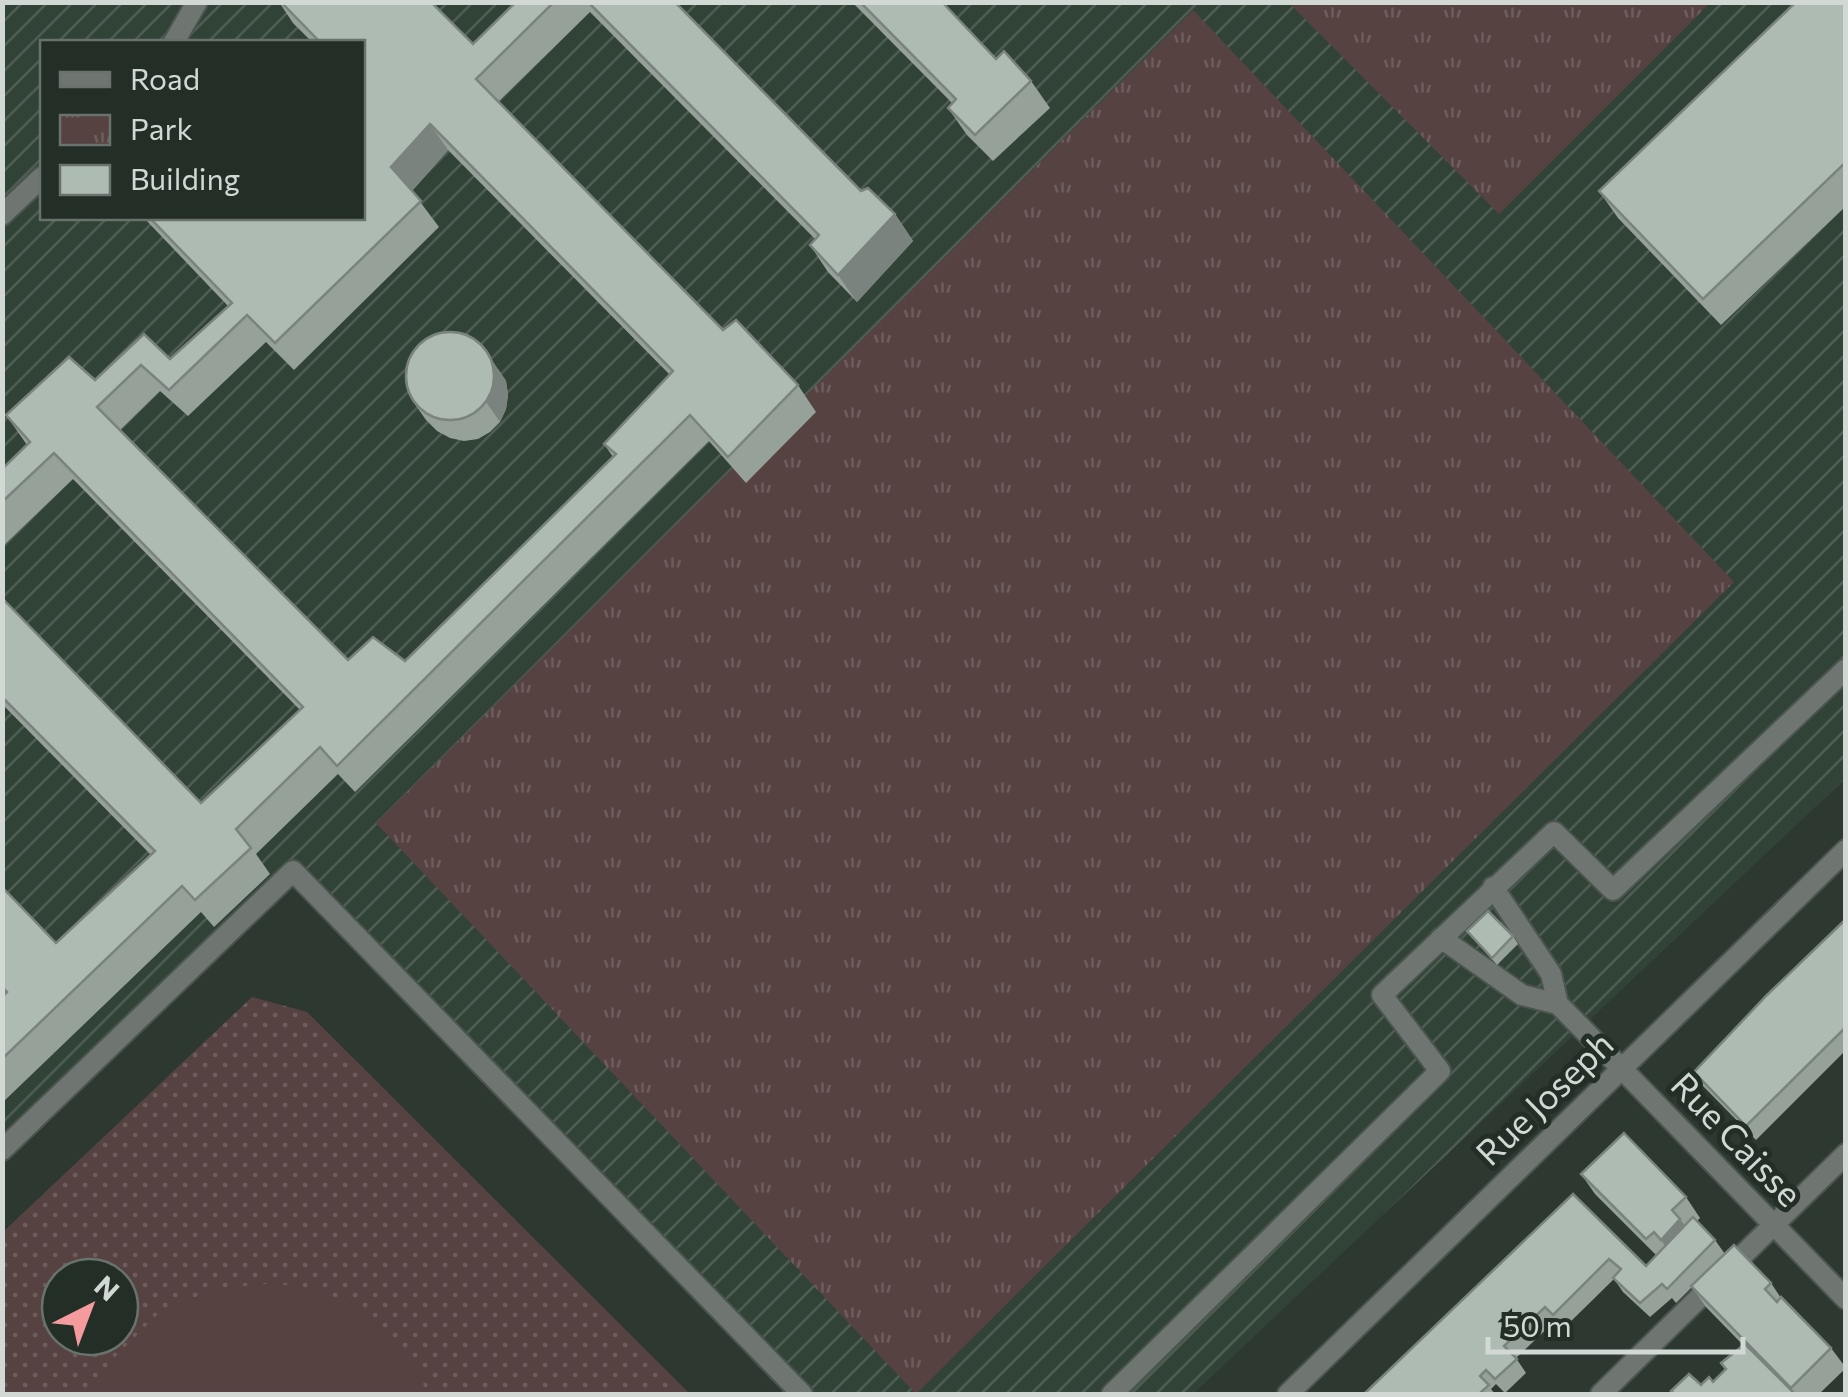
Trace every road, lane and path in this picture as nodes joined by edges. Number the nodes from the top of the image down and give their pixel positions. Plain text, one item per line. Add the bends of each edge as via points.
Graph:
1 (197, 2) edge
2 (175, 40) edge
3 (40, 179) edge
4 (2, 216) edge
5 (1846, 669) edge
6 (1846, 850) edge
7 (1493, 887) junction
8 (1441, 938) junction
9 (1558, 1004) junction
10 (1622, 1070) junction
11 (2, 1150) edge
12 (1846, 1154) edge
13 (1773, 1225) junction
14 (1846, 1299) edge
15 (802, 1394) edge
16 (1112, 1394) edge
17 (1288, 1394) edge
18 (1601, 1394) edge

1 - 2 street
3 - 4 street
5 - 7 street via 1614,890 1554,832
6 - 10 street, Rue Joseph
7 - 8 street
7 - 9 street via 1551,974
8 - 9 street via 1522,995
8 - 16 street via 1382,995 1440,1071
9 - 10 street, Rue Caisse
10 - 13 street, Rue Caisse
10 - 17 street, Rue Joseph
11 - 15 street via 292,871
12 - 13 street
13 - 14 street, Rue Caisse
13 - 18 street

